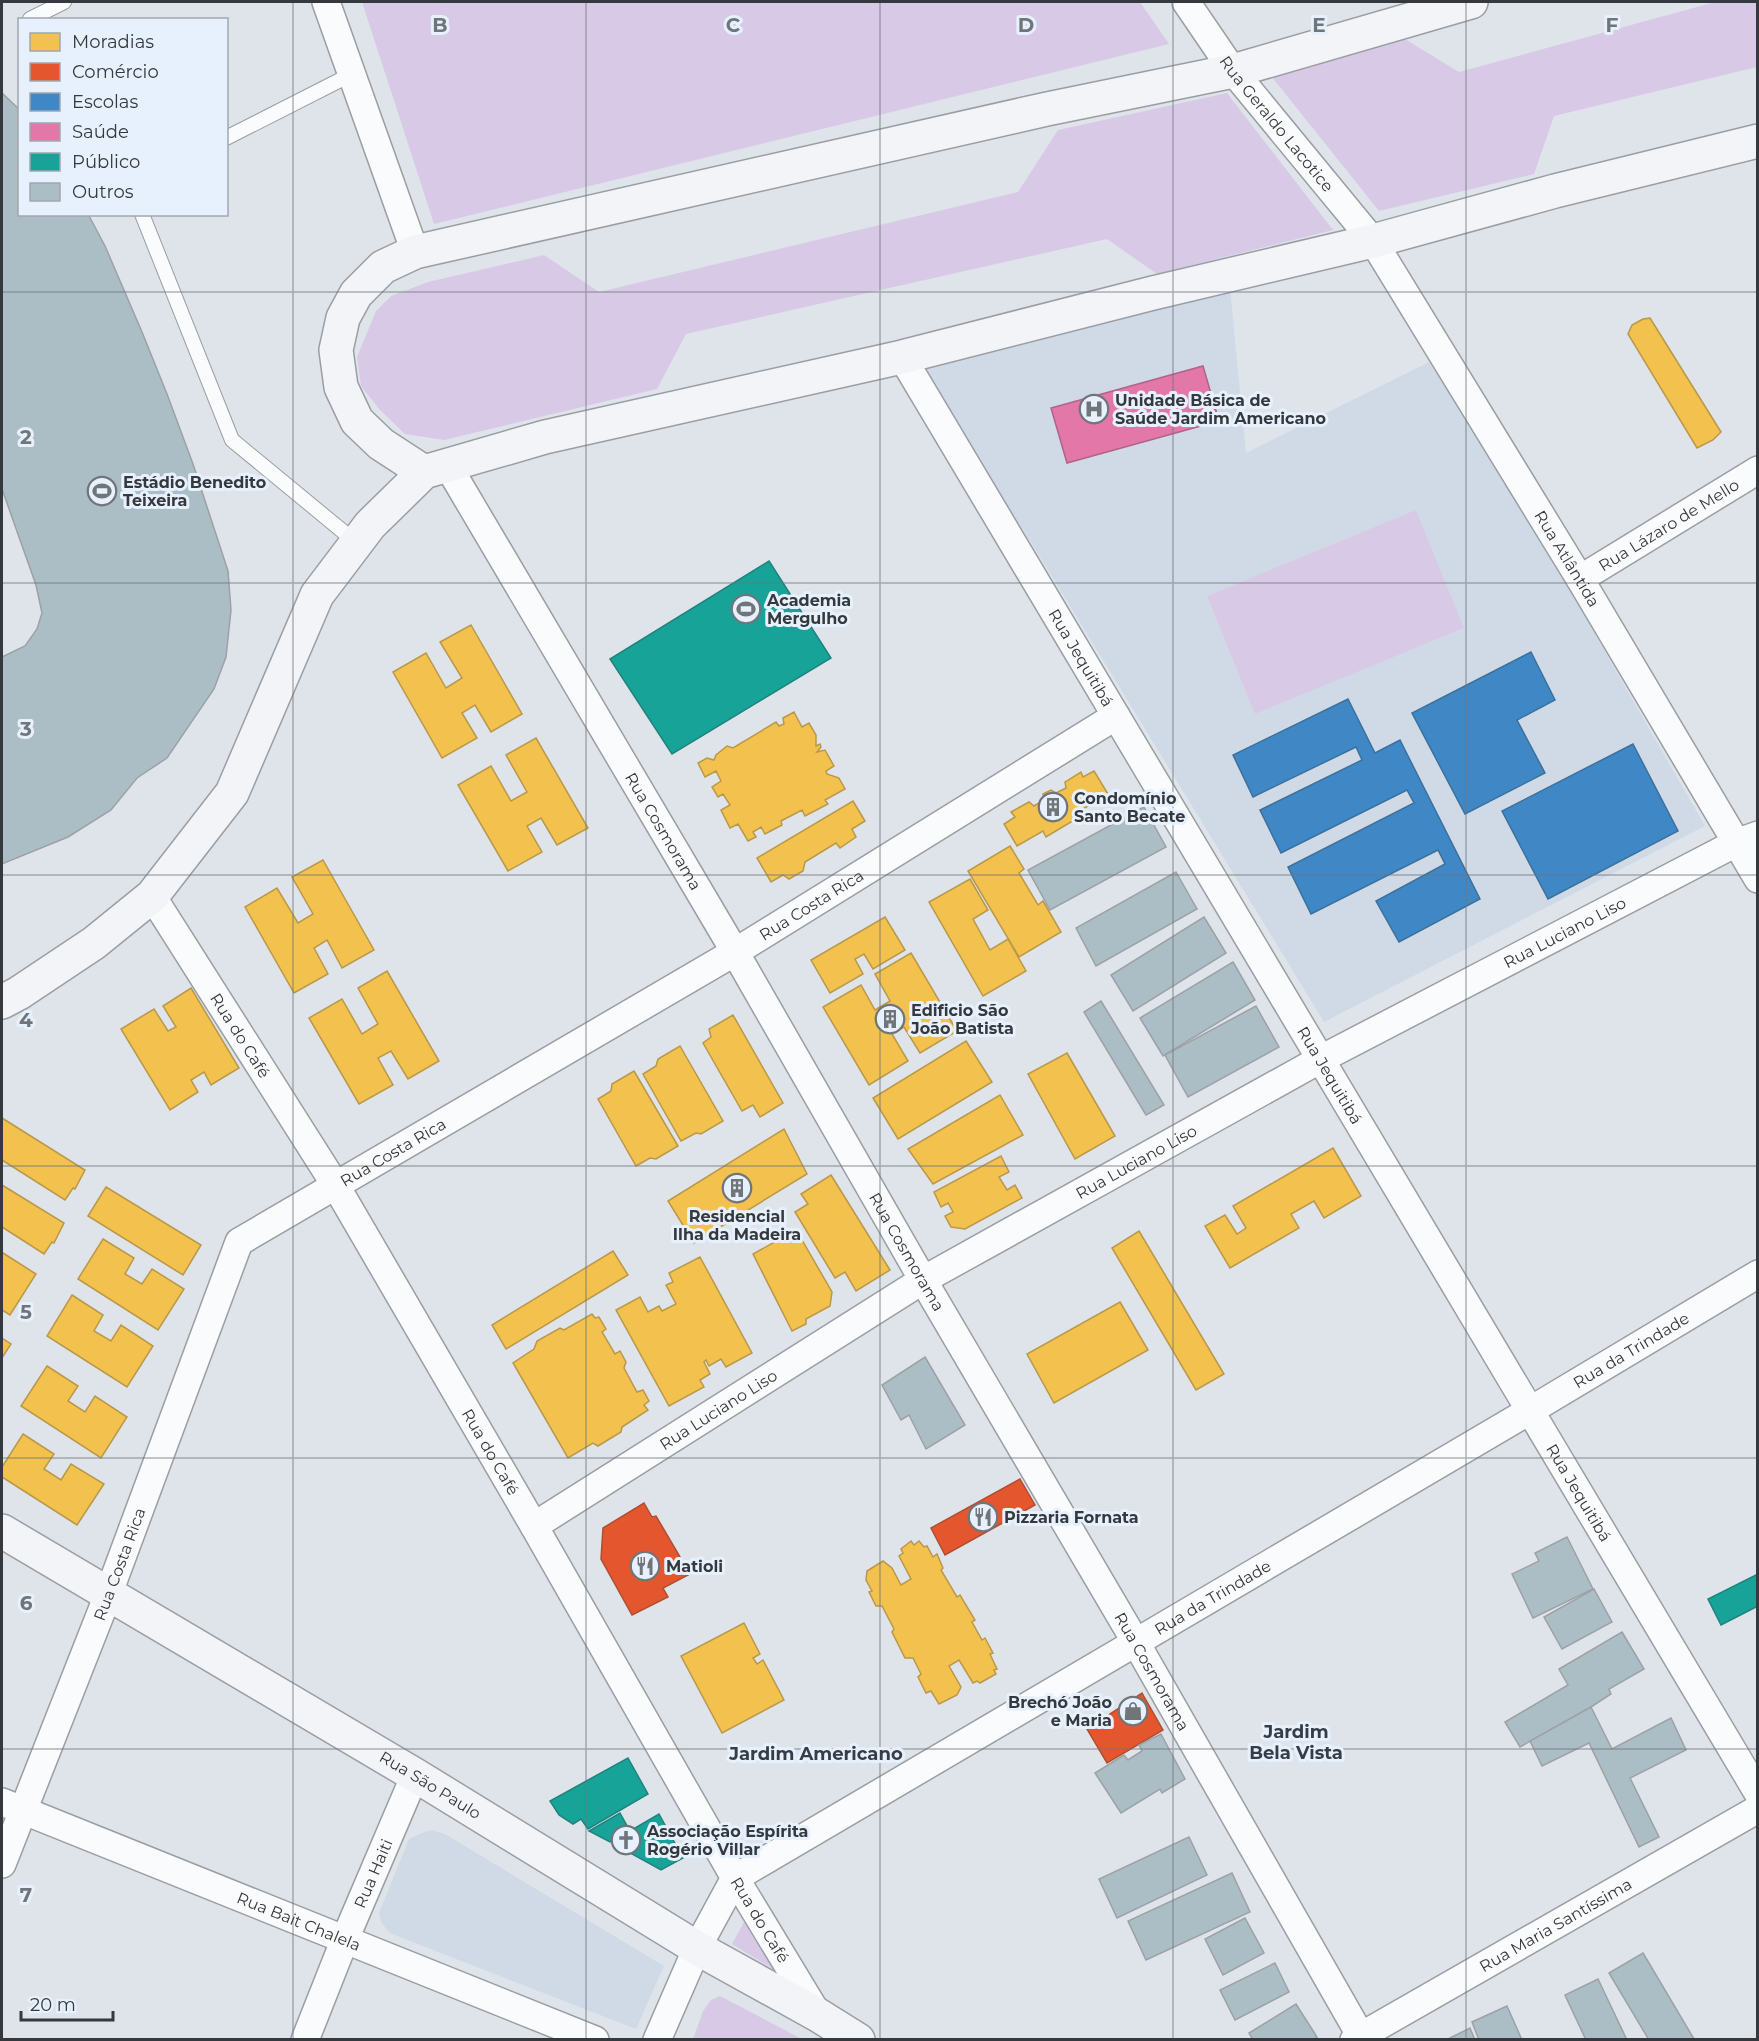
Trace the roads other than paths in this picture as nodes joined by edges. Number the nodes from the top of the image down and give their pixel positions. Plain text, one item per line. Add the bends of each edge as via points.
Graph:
1 (64, 2) edge
2 (326, 2) edge
3 (1186, 2) edge
4 (1471, 2) edge
5 (32, 18) edge
6 (1233, 71) junction
7 (352, 74) junction
8 (228, 137) edge
9 (1758, 141) edge
10 (143, 216) edge
11 (1373, 241) junction
12 (415, 252) junction
13 (902, 357) junction
14 (436, 469) junction
15 (1758, 470) edge
16 (357, 543) junction
17 (1580, 579) junction
18 (1116, 716) junction
19 (1747, 839) edge
20 (1758, 879) edge
21 (152, 896) junction
22 (735, 952) junction
23 (2, 1002) edge
24 (1321, 1059) junction
25 (336, 1186) junction
26 (1758, 1274) edge
27 (923, 1280) junction
28 (1531, 1410) junction
29 (534, 1526) junction
30 (2, 1531) edge
31 (108, 1595) junction
32 (1135, 1641) junction
33 (415, 1775) junction
34 (1758, 1793) edge
35 (12, 1806) edge
36 (1758, 1809) edge
37 (2, 1864) edge
38 (735, 1878) junction
39 (345, 1939) junction
40 (697, 1948) junction
41 (818, 2015) junction
42 (1359, 2038) edge
43 (305, 2040) edge
44 (595, 2040) edge
45 (657, 2040) edge
46 (858, 2040) edge

1 - 5 lane
2 - 7 street
3 - 6 street, Rua Geraldo Lacotice
4 - 6 main road
6 - 11 street, Rua Geraldo Lacotice
6 - 12 main road via 1047,109
7 - 8 lane
7 - 12 street
9 - 11 main road
10 - 16 lane via 232,441
11 - 13 main road
11 - 17 street, Rua Atlântida
12 - 14 main road via 383,267 356,294 343,318 336,350 341,387 357,421 381,444
13 - 14 main road via 545,437
13 - 18 street, Rua Jequitibá
14 - 16 main road via 370,525
14 - 22 street, Rua Cosmorama
15 - 17 street, Rua Lázaro de Mello
16 - 21 main road via 317,595 232,793
17 - 19 street, Rua Atlântida
18 - 22 street, Rua Costa Rica
18 - 24 street, Rua Jequitibá
19 - 20 street, Rua Atlântida
19 - 24 street, Rua Luciano Liso
21 - 23 main road via 94,943
21 - 25 street, Rua do Café
22 - 25 street, Rua Costa Rica
22 - 27 street, Rua Cosmorama
24 - 27 street, Rua Luciano Liso
24 - 28 street, Rua Jequitibá
25 - 29 street, Rua do Café
25 - 31 street, Rua Costa Rica via 239,1242
26 - 28 street, Rua da Trindade
27 - 29 street, Rua Luciano Liso
27 - 32 street, Rua Cosmorama
28 - 32 street, Rua da Trindade
28 - 34 street, Rua Jequitibá
29 - 38 street, Rua do Café
30 - 31 main road, Rua São Paulo
31 - 33 main road, Rua São Paulo
31 - 35 street, Rua Costa Rica
32 - 38 street, Rua da Trindade
32 - 42 street, Rua Cosmorama
33 - 39 street, Rua Haiti
33 - 40 main road, Rua São Paulo
35 - 37 street, Rua Costa Rica
35 - 39 street, Rua Bait Chalela
36 - 42 street, Rua Maria Santíssima
38 - 40 street
38 - 41 street, Rua do Café
39 - 43 street, Rua Haiti
39 - 44 street, Rua Bait Chalela
40 - 41 main road, Rua São Paulo
40 - 45 street
41 - 46 main road, Rua São Paulo

